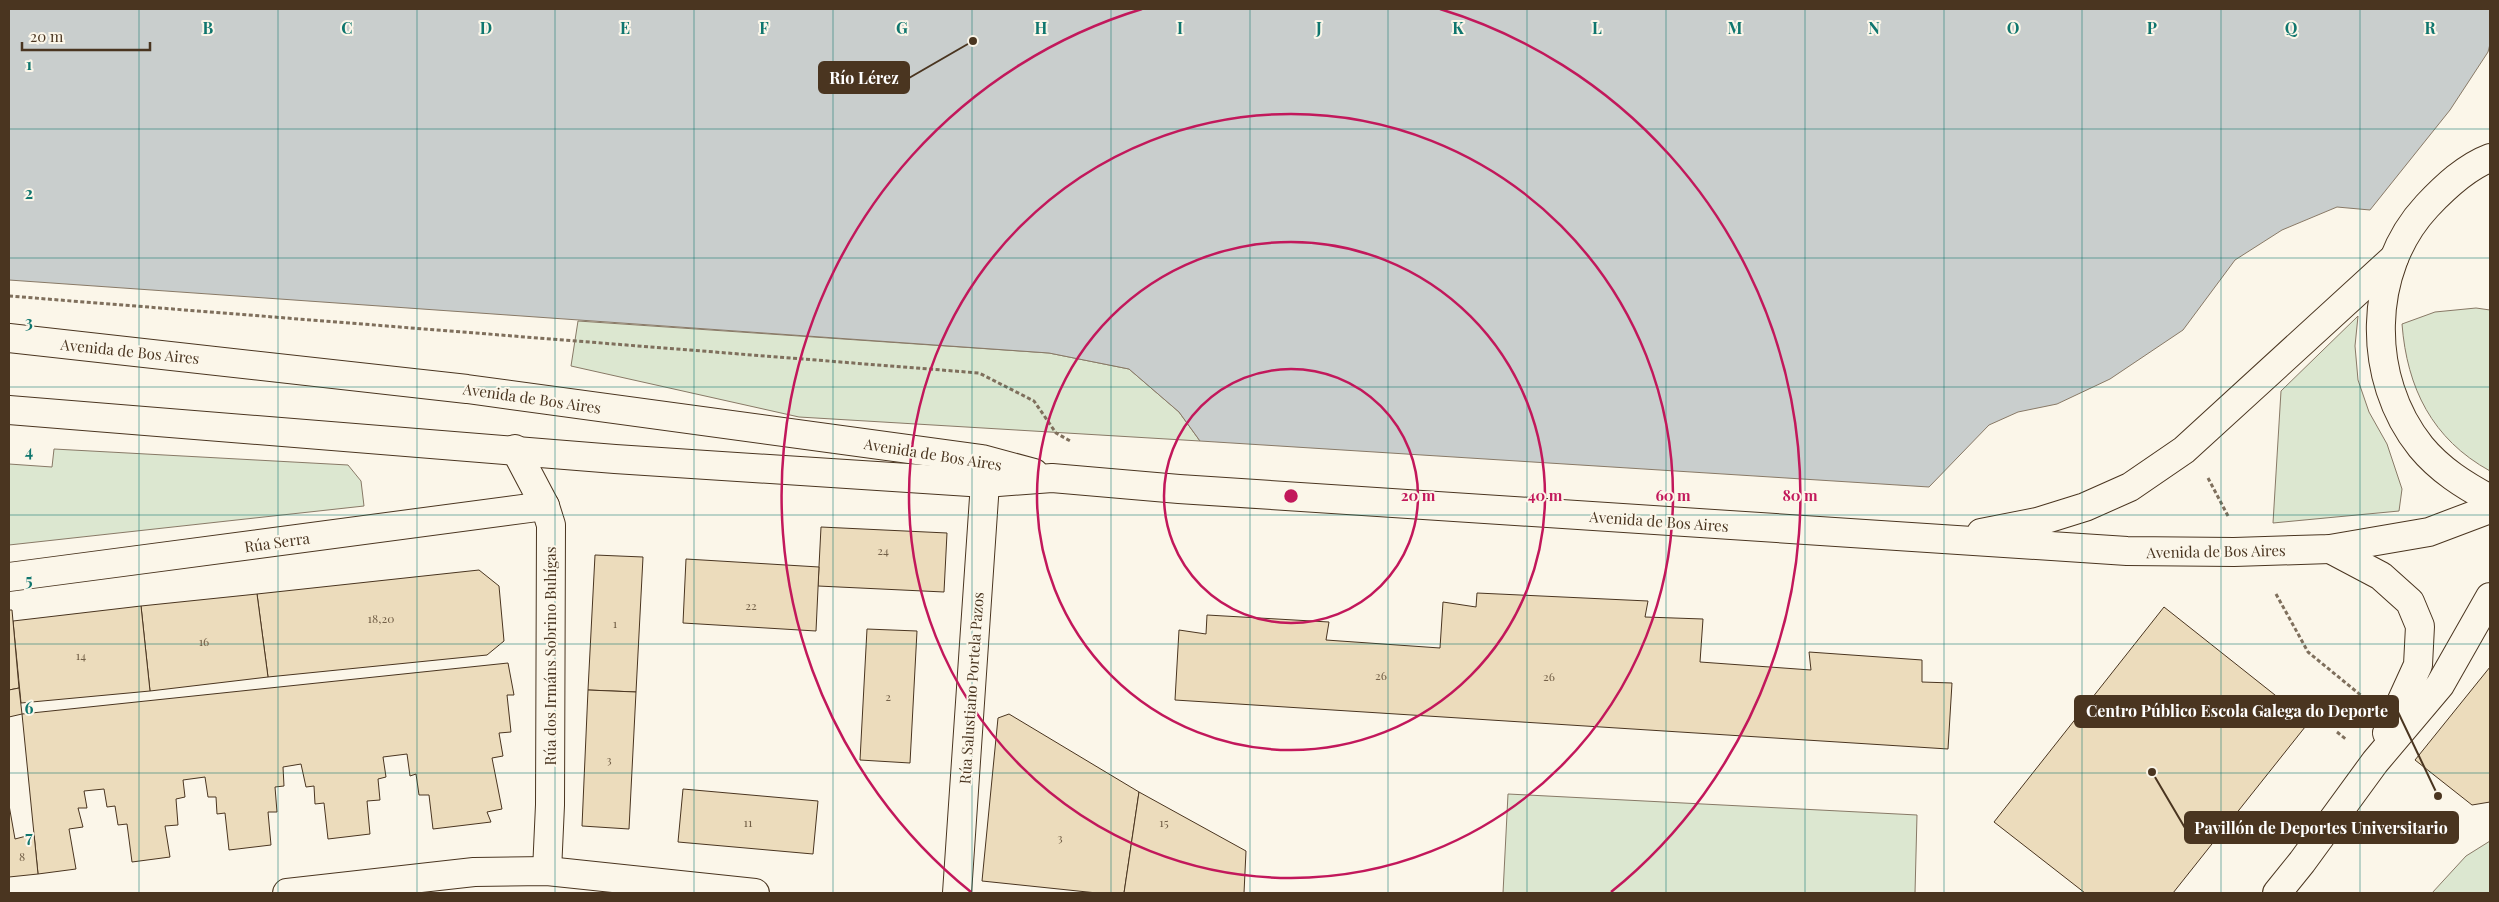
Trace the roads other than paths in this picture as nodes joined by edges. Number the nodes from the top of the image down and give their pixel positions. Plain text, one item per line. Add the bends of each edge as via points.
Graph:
1 (2488, 156) edge
2 (2394, 258) junction
3 (9, 338) edge
4 (9, 410) edge
5 (515, 449) junction
6 (1052, 478) junction
7 (984, 483) junction
8 (2490, 499) edge
9 (545, 506) junction
10 (2490, 509) edge
11 (1938, 541) junction
12 (2330, 548) junction
13 (9, 577) edge
14 (2490, 597) edge
15 (2375, 762) junction
16 (547, 871) junction
17 (287, 893) edge
18 (755, 893) edge
19 (957, 893) edge
20 (2277, 893) edge

1 - 2 main road via 2446,186 2415,219
2 - 8 main road via 2381,306 2381,331 2382,356 2395,404 2421,447 2457,481
2 - 11 main road, Avenida de Bos Aires via 2184,450 2130,487 2084,507 2037,522
3 - 6 main road, Avenida de Bos Aires via 468,389 982,459
4 - 5 main road, Avenida de Bos Aires
5 - 7 main road, Avenida de Bos Aires via 615,459
5 - 9 main road, Rúa dos Irmáns Sobrino Buhígas
6 - 7 main road, Avenida de Bos Aires
6 - 11 main road, Avenida de Bos Aires
7 - 19 main road, Rúa Salustiano Portela Pazos
9 - 13 main road, Rúa Serra
9 - 16 main road, Rúa dos Irmáns Sobrino Buhígas via 550,525
10 - 12 main road, Avenida de Bos Aires via 2428,532
11 - 12 main road, Avenida de Bos Aires via 2127,551 2234,552
12 - 15 main road via 2380,576 2410,602 2420,626 2418,665
14 - 15 main road via 2440,685
15 - 20 main road
16 - 17 main road via 474,872
16 - 18 main road

